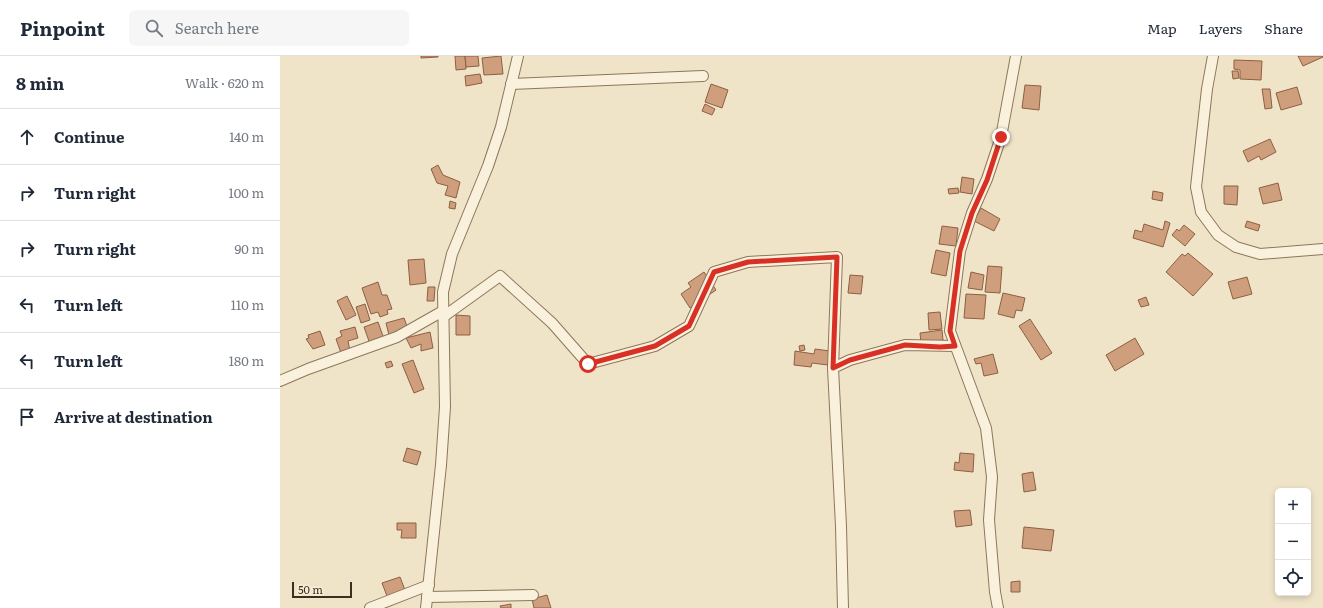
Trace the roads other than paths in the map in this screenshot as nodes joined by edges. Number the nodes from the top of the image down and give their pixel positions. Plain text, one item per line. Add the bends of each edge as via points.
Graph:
1 (518, 56) edge
2 (1016, 56) edge
3 (1213, 56) edge
4 (703, 76) dead end
5 (511, 84) junction
6 (1323, 249) edge
7 (443, 314) junction
8 (955, 346) junction
9 (833, 368) junction
10 (280, 381) edge
11 (429, 585) junction
12 (533, 596) dead end
13 (427, 597) junction
14 (370, 608) edge
15 (426, 608) edge
16 (842, 608) edge
17 (998, 608) edge

1 - 5 street
2 - 8 street via 1001,137 960,251 950,331
3 - 6 street via 1196,187 1201,212 1218,234 1236,248 1260,254
4 - 5 street
5 - 7 street via 501,127 485,174 452,254 443,292
7 - 9 street via 500,276 552,322 588,364 655,346 689,326 714,272 748,262 837,257
7 - 10 street via 397,337 308,368
7 - 11 street via 445,407
8 - 9 street via 905,345 850,360
8 - 17 street via 986,428 992,477 989,520
9 - 16 street via 841,526
11 - 13 street
11 - 14 street
12 - 13 street
13 - 15 street

